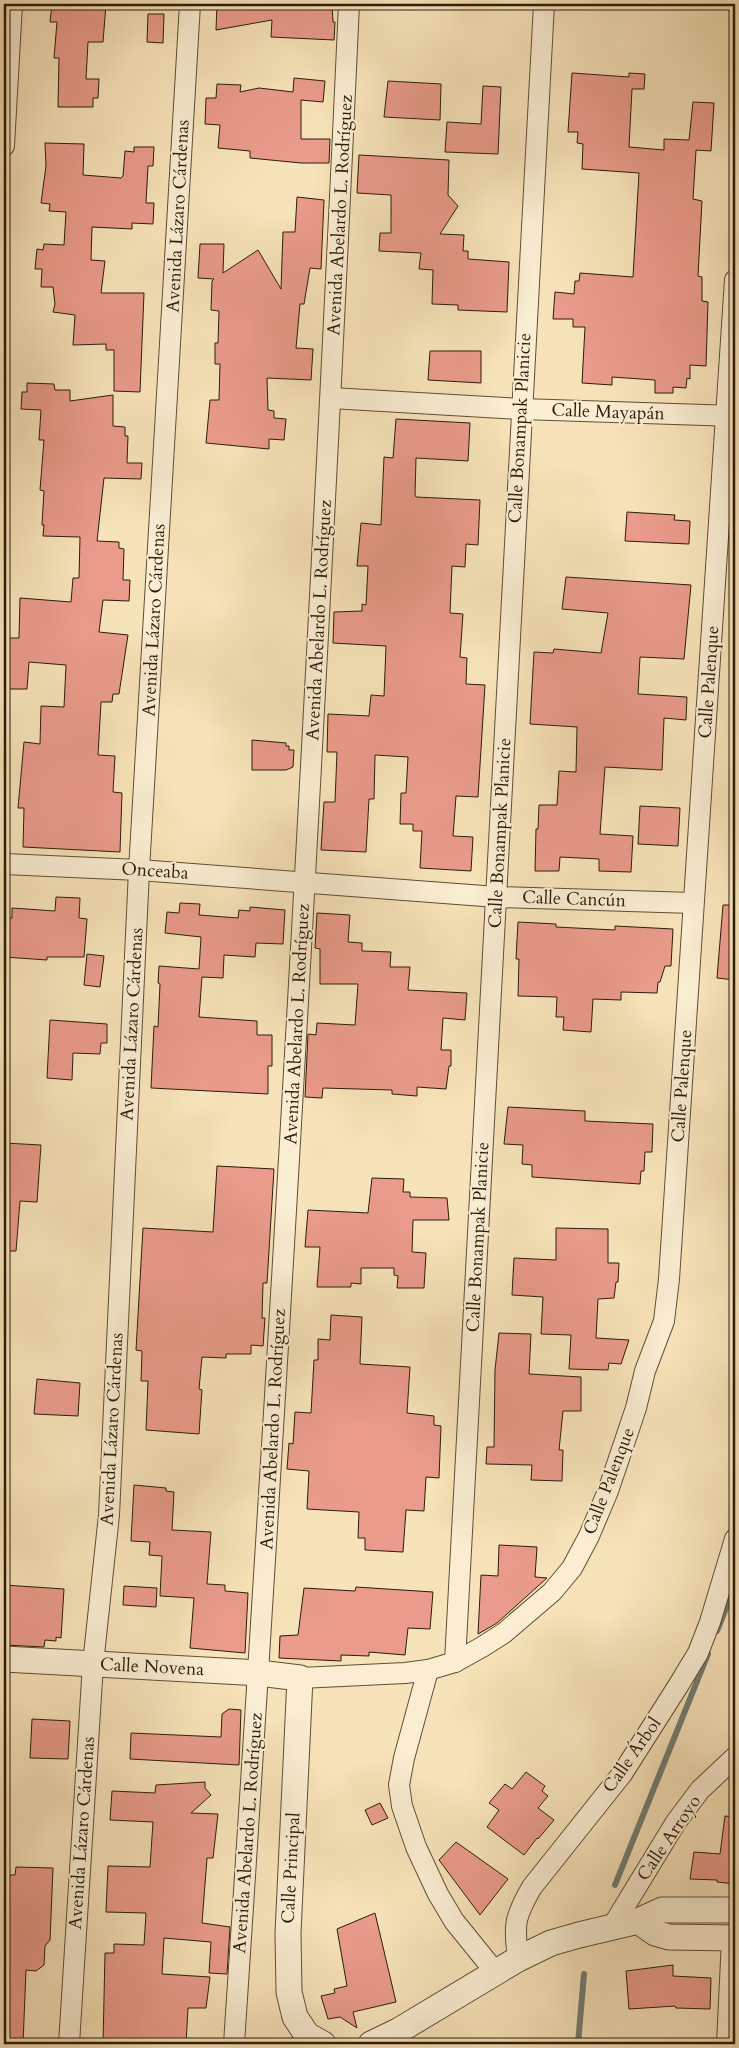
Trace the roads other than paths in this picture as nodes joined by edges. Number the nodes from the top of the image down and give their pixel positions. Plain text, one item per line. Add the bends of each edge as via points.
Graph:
1 (12, 4) edge
2 (190, 4) edge
3 (349, 4) edge
4 (544, 4) edge
5 (4, 146) edge
6 (735, 280) edge
7 (331, 398) junction
8 (521, 409) junction
9 (731, 416) edge
10 (4, 864) edge
11 (139, 870) junction
12 (305, 882) junction
13 (497, 897) junction
14 (693, 903) junction
15 (735, 1539) edge
16 (4, 1659) edge
17 (455, 1662) junction
18 (93, 1664) junction
19 (428, 1670) junction
20 (258, 1673) junction
21 (300, 1678) junction
22 (735, 1757) edge
23 (735, 1910) edge
24 (638, 1922) junction
25 (612, 1927) junction
26 (734, 1938) edge
27 (518, 1959) junction
28 (496, 1972) junction
29 (69, 2044) edge
30 (234, 2044) edge
31 (323, 2044) edge
32 (371, 2044) edge
33 (727, 2044) edge

1 - 5 street
2 - 11 street, Avenida Lázaro Cárdenas
3 - 7 street, Avenida Abelardo L. Rodríguez
4 - 8 street, Calle Bonampak Planicie
6 - 9 street, Calle Palenque
7 - 8 street, Calle Mayapán
7 - 12 street, Avenida Abelardo L. Rodríguez
8 - 9 street, Calle Mayapán
8 - 13 street, Calle Bonampak Planicie
9 - 14 street, Calle Palenque
10 - 11 street, Onceaba
11 - 12 street, Onceaba
11 - 18 street, Avenida Lázaro Cárdenas via 109,1515
12 - 13 street, Calle Cancún
12 - 20 street, Avenida Abelardo L. Rodríguez
13 - 14 street, Calle Cancún
13 - 17 street, Calle Bonampak Planicie
14 - 17 street, Calle Palenque via 670,1279 664,1321 644,1371 636,1408 608,1491 572,1568 552,1592 504,1633
15 - 27 street, Calle Árbol via 710,1622 693,1662 622,1774 532,1887 523,1903 515,1921
16 - 18 street, Calle Novena
17 - 19 street, Calle Palenque
18 - 20 street, Calle Novena
18 - 29 street, Avenida Lázaro Cárdenas
19 - 21 street, Calle Palenque
19 - 28 street via 399,1784 402,1806 438,1894 454,1920
20 - 21 street, Calle Novena
20 - 30 street, Avenida Abelardo L. Rodríguez
21 - 31 street, Calle Principal via 288,1982 295,2017 307,2035
22 - 25 street, Calle Arroyo via 700,1790 676,1822
23 - 24 street via 670,1909 655,1912
24 - 25 street
24 - 26 street via 655,1933 669,1936
25 - 27 street via 551,1943
26 - 33 street
27 - 28 street
28 - 32 street

